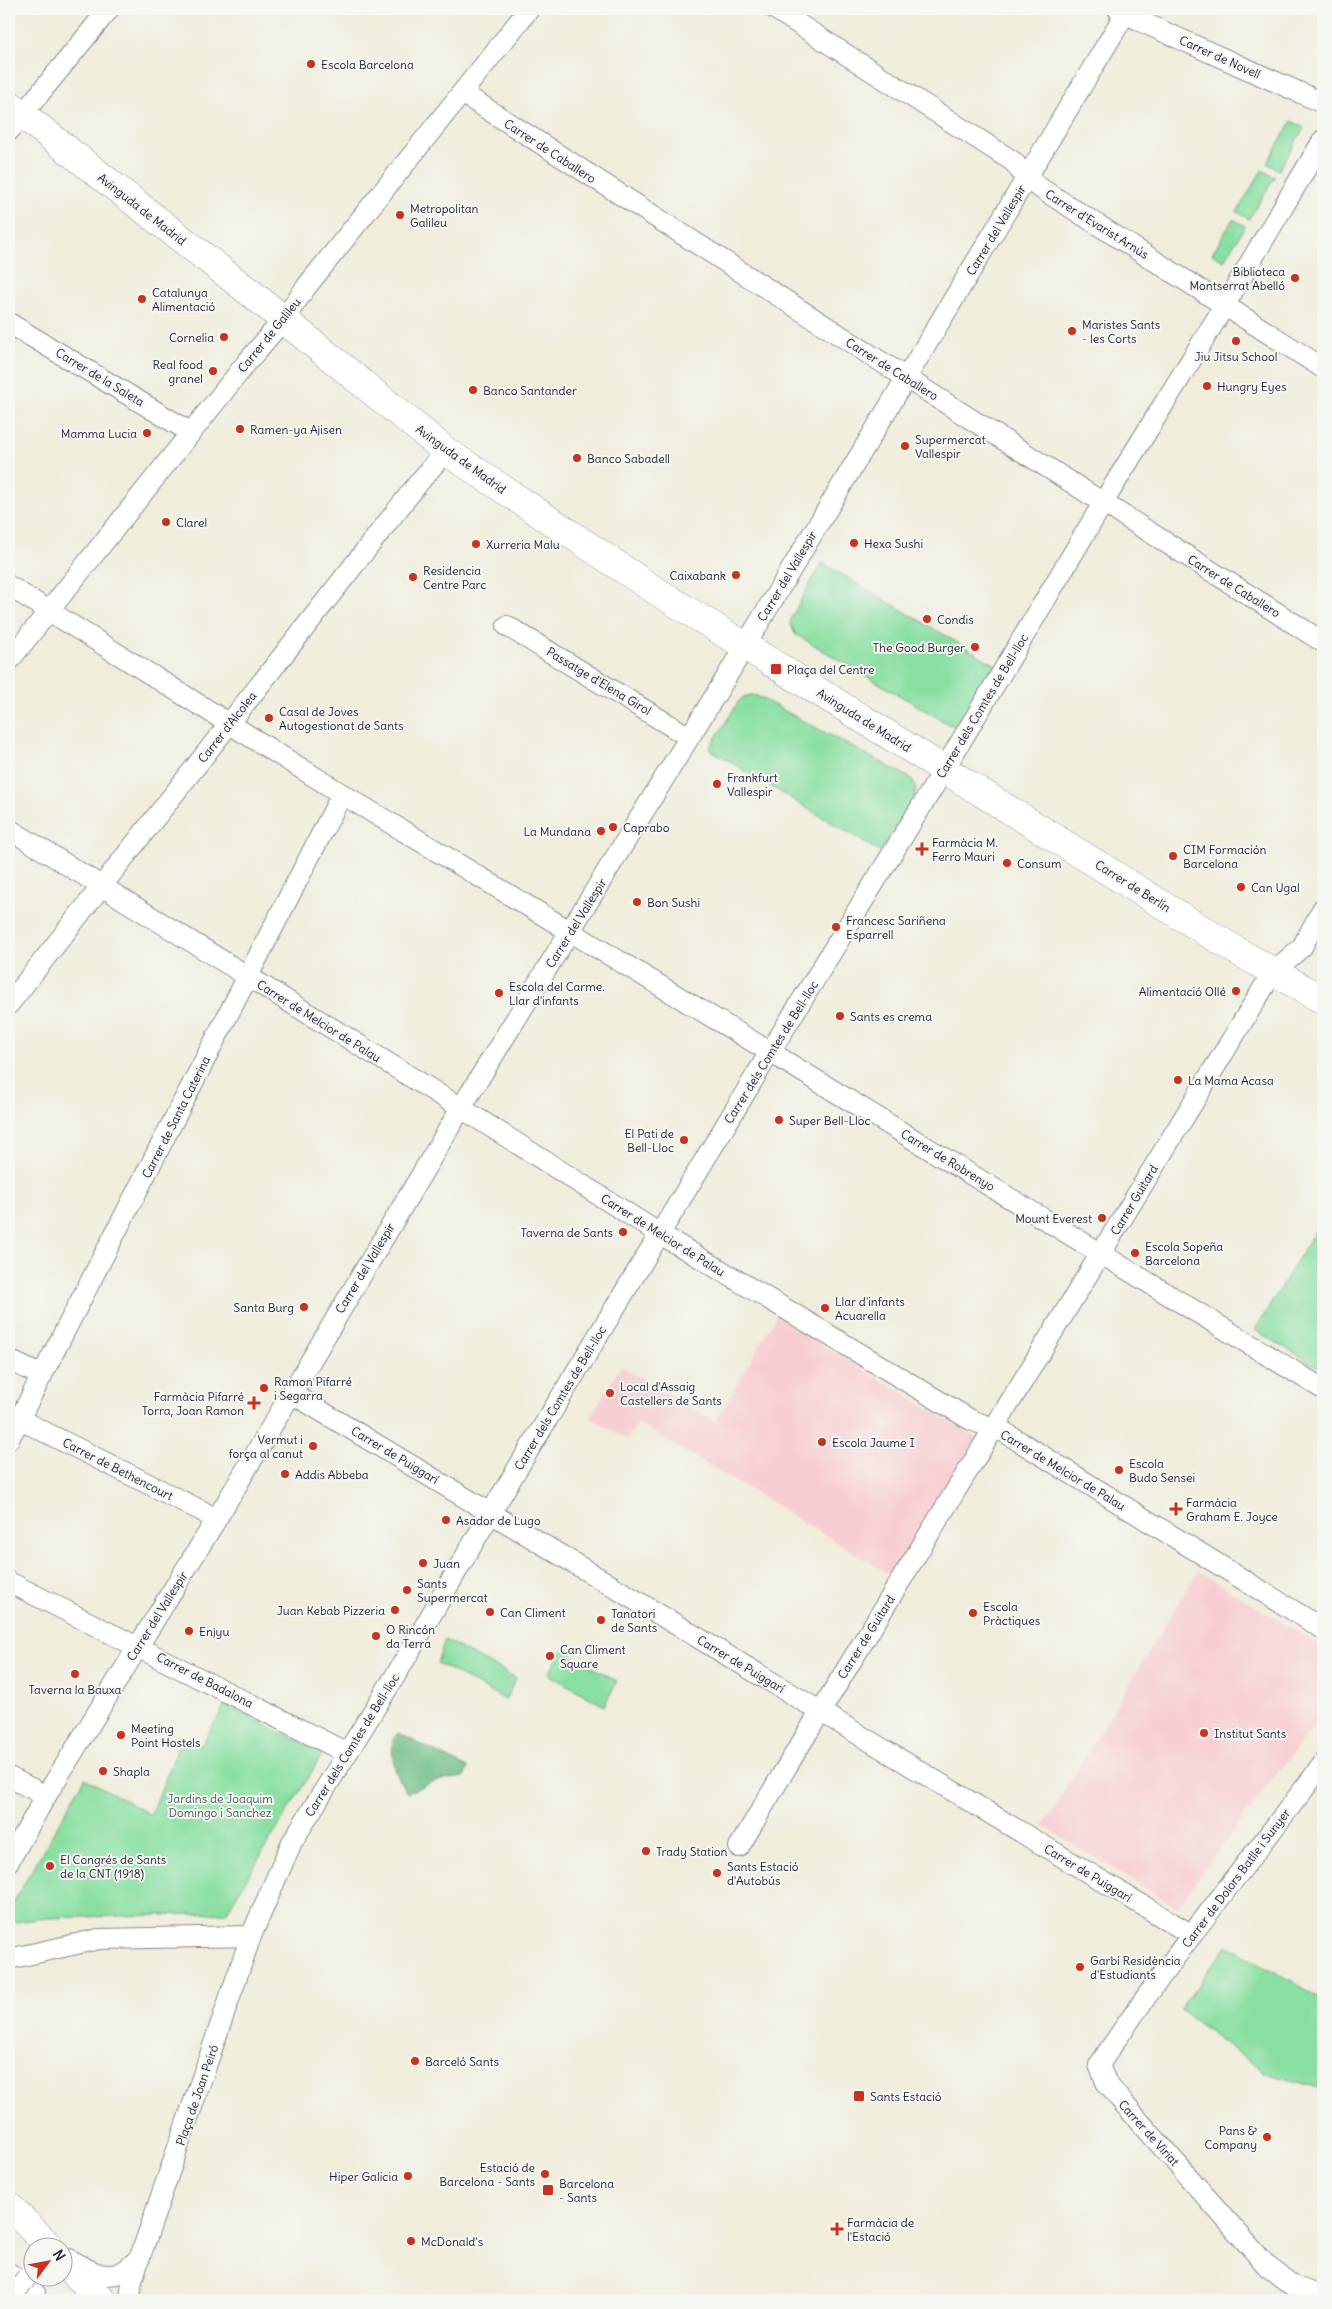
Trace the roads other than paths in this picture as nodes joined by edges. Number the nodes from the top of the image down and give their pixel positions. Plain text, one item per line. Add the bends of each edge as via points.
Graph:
1 (109, 9) edge
2 (529, 9) edge
3 (775, 9) edge
4 (1123, 10) edge
5 (462, 93) junction
6 (1323, 103) edge
7 (13, 116) edge
8 (1323, 140) edge
9 (1026, 179) junction
10 (1225, 304) junction
11 (283, 320) junction
12 (9, 322) edge
13 (1323, 368) edge
14 (906, 378) junction
15 (190, 432) junction
16 (446, 451) junction
17 (1103, 503) junction
18 (9, 586) edge
19 (48, 609) junction
20 (507, 626) dead end
21 (1323, 642) edge
22 (745, 646) junction
23 (9, 661) edge
24 (230, 724) junction
25 (690, 737) junction
26 (945, 768) junction
27 (342, 794) junction
28 (9, 829) edge
29 (102, 886) junction
30 (1323, 908) edge
31 (571, 932) junction
32 (1273, 972) junction
33 (248, 977) junction
34 (1323, 1000) edge
35 (9, 1004) edge
36 (770, 1052) junction
37 (461, 1108) junction
38 (660, 1234) junction
39 (1102, 1253) junction
40 (9, 1360) edge
41 (42, 1376) junction
42 (1323, 1389) edge
43 (291, 1393) junction
44 (19, 1419) junction
45 (994, 1428) junction
46 (9, 1439) edge
47 (491, 1513) junction
48 (216, 1520) junction
49 (9, 1582) edge
50 (1323, 1629) edge
51 (138, 1646) junction
52 (820, 1712) junction
53 (347, 1753) junction
54 (1323, 1764) edge
55 (9, 1777) edge
56 (46, 1796) junction
57 (739, 1847) dead end
58 (9, 1861) edge
59 (1192, 1935) junction
60 (250, 1936) junction
61 (9, 1960) edge
62 (237, 1974) joint
63 (1099, 2065) joint
64 (9, 2206) edge
65 (39, 2236) edge
66 (139, 2258) junction
67 (72, 2261) edge
68 (72, 2271) edge
69 (22, 2280) edge
70 (132, 2280) junction
71 (1323, 2297) edge
72 (9, 2300) edge
73 (102, 2300) edge
74 (108, 2300) edge
75 (130, 2300) edge

1 - 7 street
2 - 5 street, Carrer de Galileu
3 - 9 street, Carrer d'Evarist Arnús via 1014,162
4 - 6 street, Carrer de Novell
4 - 9 street, Carrer del Vallespir
5 - 11 street, Carrer de Galileu via 306,286
5 - 14 street, Carrer de Caballero
7 - 11 main road, Avinguda de Madrid
8 - 10 street, Carrer dels Comtes de Bell-lloc
9 - 10 street, Carrer d'Evarist Arnús
9 - 14 street, Carrer del Vallespir
10 - 13 street, Carrer d'Evarist Arnús
10 - 17 street, Carrer dels Comtes de Bell-lloc
11 - 15 street, Carrer de Galileu
11 - 16 main road, Avinguda de Madrid
12 - 15 street, Carrer de la Saleta
14 - 17 street, Carrer de Caballero
14 - 22 street, Carrer del Vallespir
15 - 19 street, Carrer de Galileu
16 - 22 main road, Avinguda de Madrid via 645,584
16 - 24 street, Carrer d'Alcolea
17 - 21 street, Carrer de Caballero
17 - 26 street, Carrer dels Comtes de Bell-lloc
18 - 19 street, Carrer de Robrenyo
19 - 23 street, Carrer de Galileu
19 - 24 street, Carrer de Robrenyo
20 - 25 street, Passatge d'Elena Girol
22 - 25 street, Carrer del Vallespir
22 - 26 main road, Avinguda de Madrid
24 - 27 street, Carrer de Robrenyo
24 - 29 street, Carrer d'Alcolea
25 - 31 street, Carrer del Vallespir
26 - 32 main road, Carrer de Berlín
26 - 36 street, Carrer dels Comtes de Bell-lloc
27 - 31 street, Carrer de Robrenyo
27 - 33 street, Carrer de Santa Caterina
28 - 29 street, Carrer de Melcior de Palau
29 - 33 street, Carrer de Melcior de Palau
29 - 35 street, Carrer d'Alcolea
30 - 32 street via 1302,947
31 - 36 street, Carrer de Robrenyo
31 - 37 street, Carrer del Vallespir
32 - 34 main road, Carrer de Berlín
32 - 39 street, Carrer Guitard
33 - 37 street, Carrer de Melcior de Palau
33 - 41 street, Carrer de Santa Caterina
36 - 38 street, Carrer dels Comtes de Bell-lloc
36 - 39 street, Carrer de Robrenyo
37 - 38 street, Carrer de Melcior de Palau
37 - 43 street, Carrer del Vallespir
38 - 45 street, Carrer de Melcior de Palau via 971,1420
38 - 47 street, Carrer dels Comtes de Bell-lloc
39 - 42 street, Carrer de Robrenyo
39 - 45 street, Carrer Guitard
40 - 41 street
41 - 44 street, Carrer de Santa Caterina
43 - 47 street, Carrer de Puiggarí
43 - 48 street, Carrer del Vallespir
44 - 46 street, Carrer de Santa Caterina
44 - 48 street, Carrer de Bethencourt
45 - 50 street, Carrer de Melcior de Palau
45 - 52 street, Carrer de Guitard
47 - 52 street, Carrer de Puiggarí
47 - 53 street, Carrer dels Comtes de Bell-lloc
48 - 51 street, Carrer del Vallespir
49 - 51 street, Carrer de Badalona
51 - 53 street, Carrer de Badalona
51 - 56 street, Carrer del Vallespir
52 - 57 street, Carrer de Guitard
52 - 59 street, Carrer de Puiggarí
53 - 60 street, Carrer dels Comtes de Bell-lloc via 292,1842
54 - 59 street, Carrer de Dolors Batlle i Sunyer
55 - 56 street
56 - 58 street, Carrer del Vallespir
59 - 63 street, Carrer de Dolors Batlle i Sunyer
60 - 61 street via 99,1939
60 - 62 street, Carrer dels Comtes de Bell-lloc
62 - 66 street, Plaça de Joan Peiró
63 - 71 street, Carrer de Viriat via 1106,2082 1118,2097 1266,2266 1293,2286
64 - 65 main road
66 - 67 street via 121,2273 105,2275
66 - 70 street, Plaça de Joan Peiró
68 - 73 main road
69 - 72 street, bridge
70 - 74 street
70 - 75 street, Plaça de Joan Peiró

